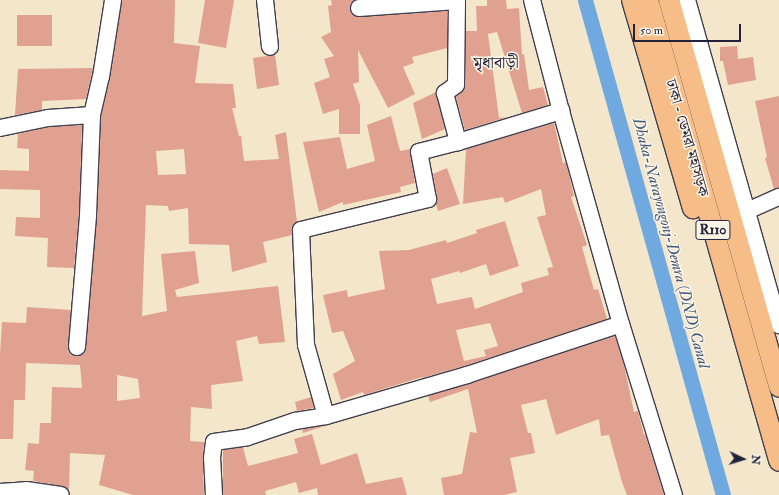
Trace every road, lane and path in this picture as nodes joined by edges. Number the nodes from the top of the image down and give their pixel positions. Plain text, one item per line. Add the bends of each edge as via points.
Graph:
1 (113, 0) edge
2 (265, 0) edge
3 (532, 0) edge
4 (632, 0) edge
5 (648, 0) edge
6 (669, 0) edge
7 (687, 0) edge
8 (359, 8) dead end
9 (270, 48) dead end
10 (561, 111) junction
11 (92, 115) junction
12 (0, 128) edge
13 (458, 142) junction
14 (779, 197) edge
15 (747, 211) junction
16 (727, 280) junction
17 (621, 324) junction
18 (779, 325) edge
19 (77, 347) dead end
20 (779, 387) edge
21 (326, 416) junction
22 (779, 460) edge
23 (0, 492) edge
24 (61, 495) edge
25 (214, 495) edge
26 (674, 495) edge

1 - 11 street via 101,78
2 - 9 street
3 - 10 street
4 - 16 main road via 706,255
5 - 16 main road, ঢাকা - ডেমরা মহাসড়ক / R110
6 - 20 main road, ঢাকা - ডেমরা মহাসড়ক / R110
7 - 15 street
8 - 13 street via 457,1 456,85 445,93
10 - 13 street
10 - 17 street
11 - 12 street via 48,118
11 - 19 street via 88,215
13 - 21 street via 419,152 428,199 301,230 306,345
14 - 15 street
15 - 18 street
16 - 22 main road, ঢাকা - ডেমরা মহাসড়ক / R110
17 - 21 street via 467,375
17 - 26 street
21 - 25 street via 295,421 248,437 214,442
23 - 24 street via 26,490

